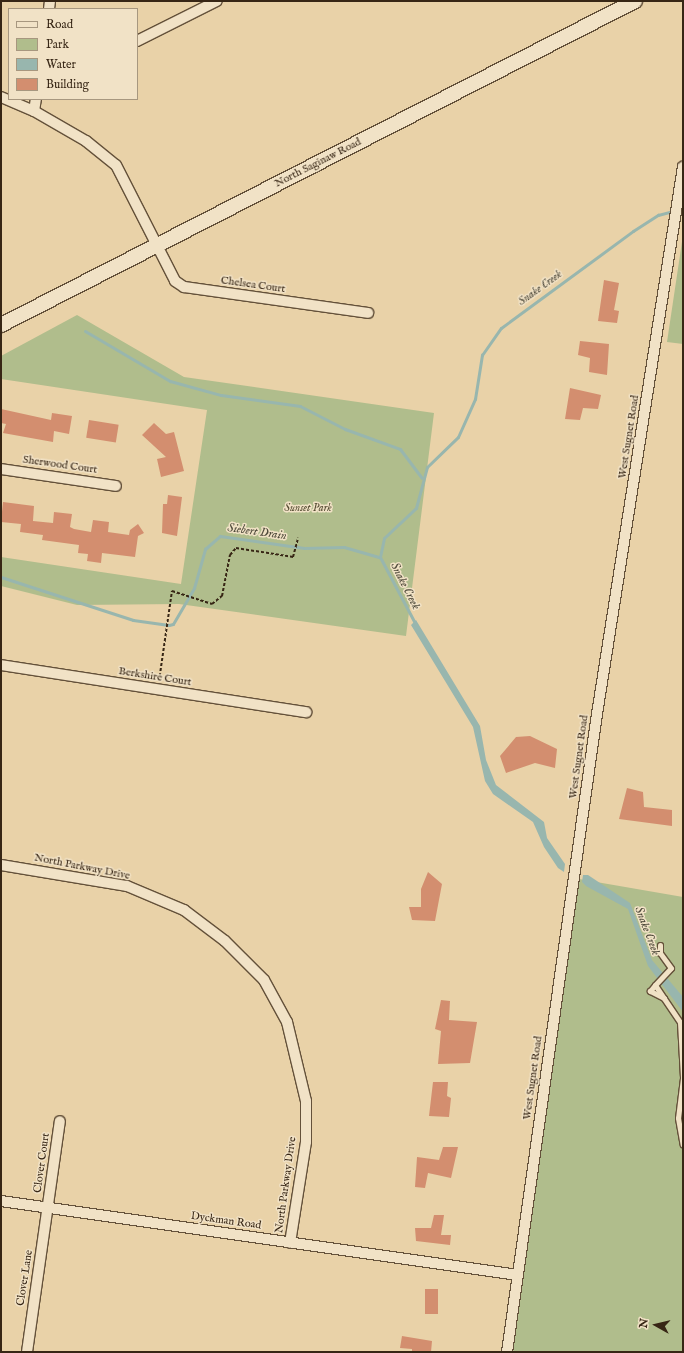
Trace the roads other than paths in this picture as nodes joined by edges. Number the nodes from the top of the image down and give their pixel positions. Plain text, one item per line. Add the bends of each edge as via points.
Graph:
1 (217, 1) edge
2 (635, 1) edge
3 (138, 40) edge
4 (8, 100) edge
5 (36, 100) edge
6 (34, 111) junction
7 (683, 167) edge
8 (158, 245) junction
9 (368, 313) dead end
10 (1, 325) edge
11 (1, 469) edge
12 (116, 486) dead end
13 (1, 665) edge
14 (306, 712) dead end
15 (1, 865) edge
16 (660, 945) dead end
17 (682, 1088) edge
18 (60, 1122) dead end
19 (683, 1145) edge
20 (1, 1201) edge
21 (48, 1208) junction
22 (290, 1242) junction
23 (518, 1275) junction
24 (26, 1352) edge
25 (507, 1352) edge

1 - 3 street
2 - 8 main road, North Saginaw Road
4 - 6 street, Chelsea Court
5 - 6 street
6 - 8 street, Chelsea Court via 86,141 116,165
7 - 23 street, West Sugnet Road via 596,720
8 - 9 street, Chelsea Court via 175,281 184,287
8 - 10 main road, North Saginaw Road
11 - 12 street, Sherwood Court
13 - 14 street, Berkshire Court
15 - 22 street, North Parkway Drive via 127,886 184,910 225,941 264,980 287,1022 306,1101 306,1142
16 - 17 lane via 660,953 671,968 650,991 664,998 680,1022
17 - 19 lane via 678,1124
18 - 21 street, Clover Court
20 - 21 street, Dyckman Road
21 - 22 street, Dyckman Road
21 - 24 street, Clover Lane
22 - 23 street, Dyckman Road
23 - 25 street, West Sugnet Road

